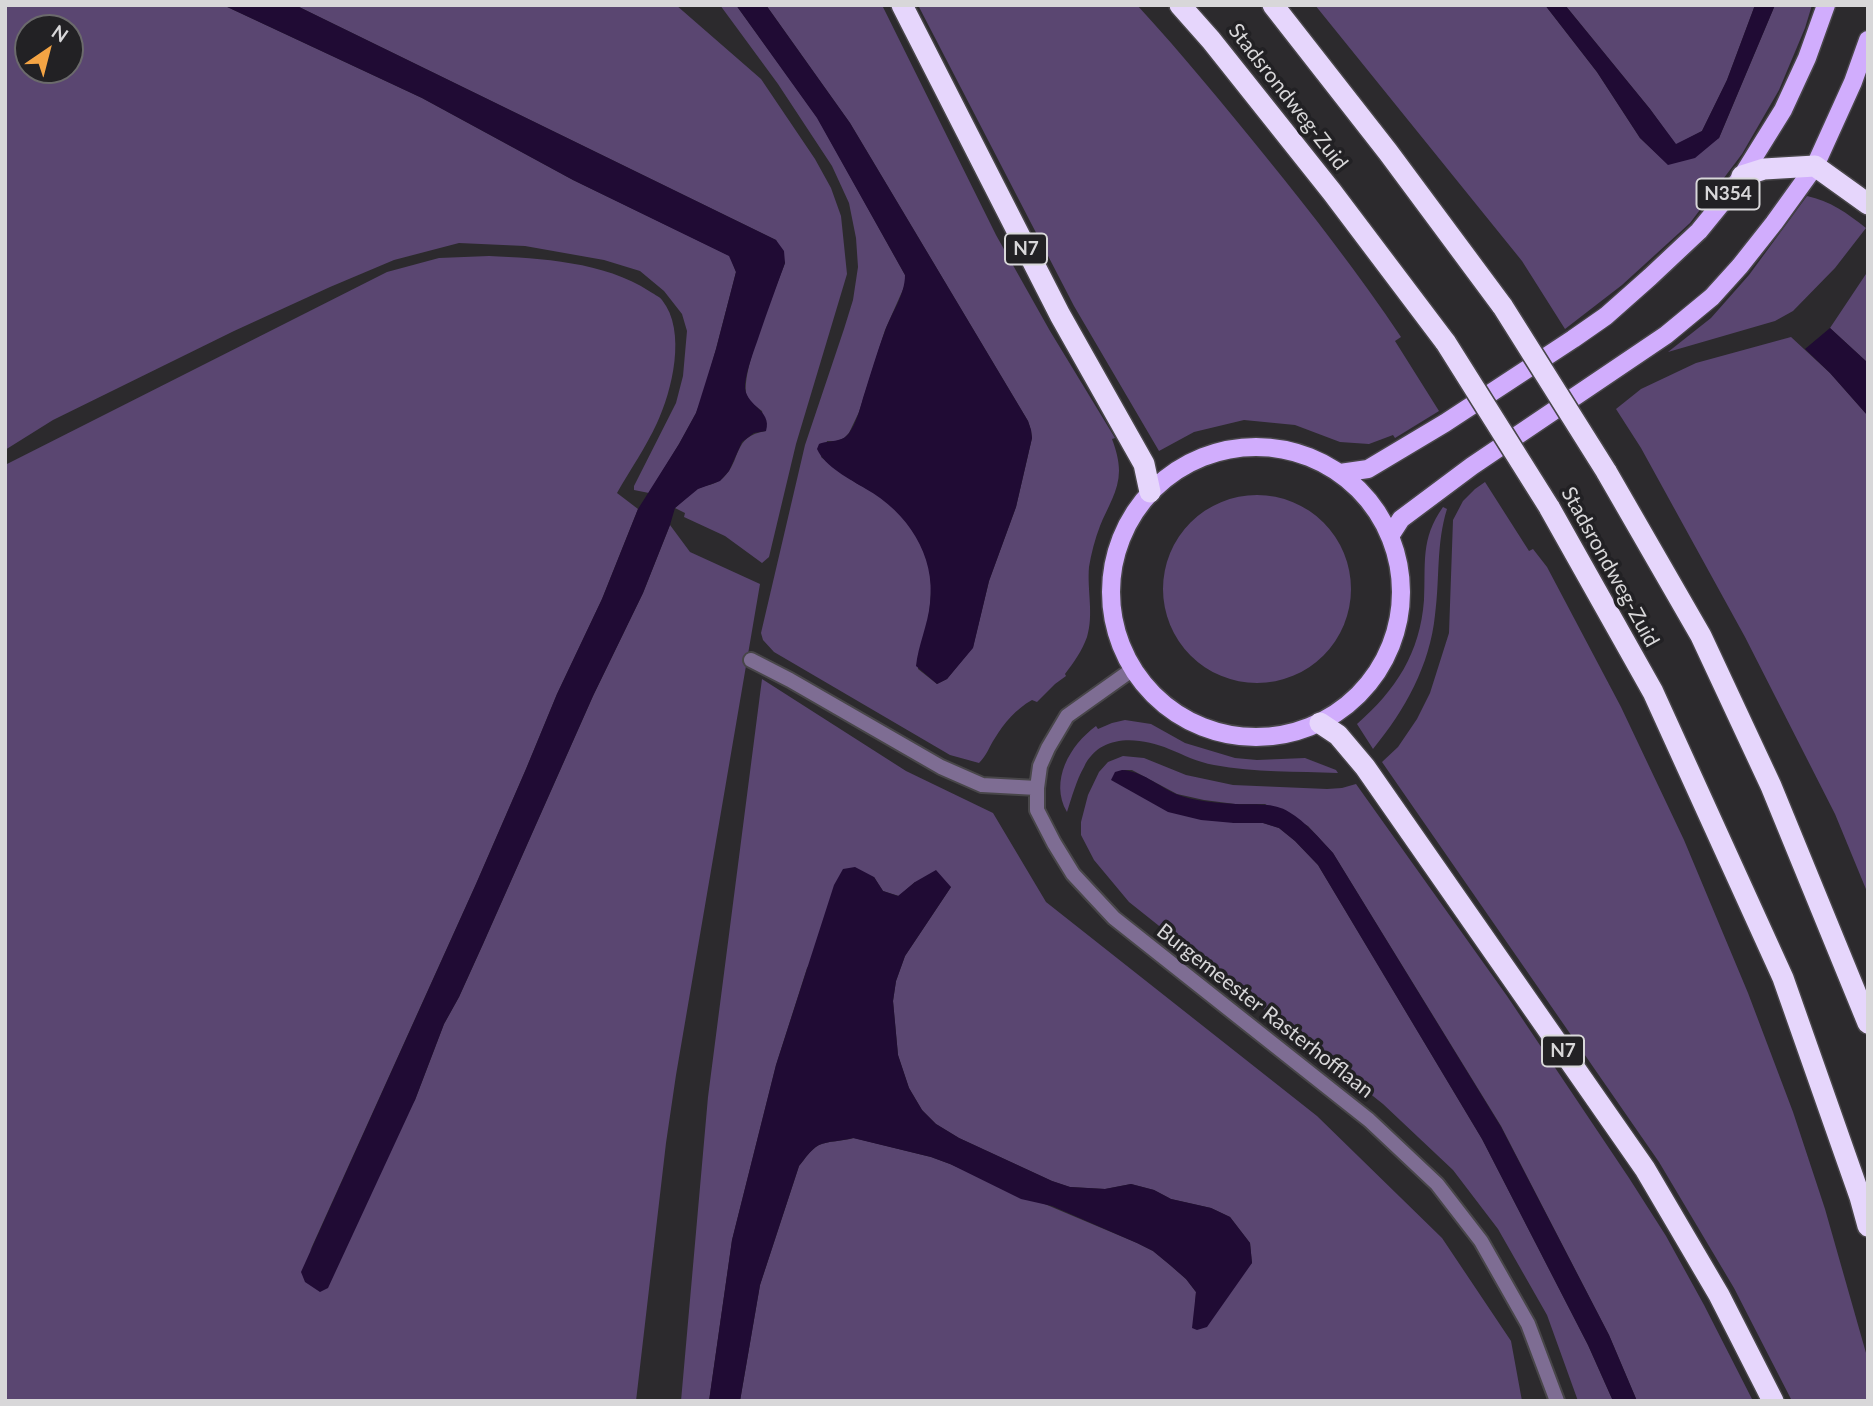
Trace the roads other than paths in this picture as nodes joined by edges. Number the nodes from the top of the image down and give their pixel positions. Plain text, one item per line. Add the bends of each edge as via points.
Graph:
1 (902, 5) edge
2 (1180, 5) edge
3 (1273, 5) edge
4 (1826, 5) edge
5 (1868, 40) edge
6 (1815, 166) junction
7 (1742, 176) junction
8 (1868, 204) edge
9 (1340, 473) junction
10 (1150, 492) junction
11 (1390, 536) junction
12 (751, 660) dead end
13 (1133, 669) junction
14 (1320, 723) junction
15 (1037, 788) junction
16 (1868, 1023) edge
17 (1868, 1226) edge
18 (1557, 1401) edge
19 (1773, 1401) edge

1 - 10 highway, N7 via 1060,315 1144,464
2 - 17 highway, Stadsrondweg-Zuid, bridge via 1323,181 1446,343 1549,507 1653,692 1783,978
3 - 16 highway, Stadsrondweg-Zuid, bridge via 1503,307 1606,471 1707,649 1771,786
4 - 7 main road, N354 via 1783,110
5 - 6 main road, N354
6 - 7 highway via 1764,169
6 - 8 highway
6 - 11 main road, N354 via 1712,297 1666,335 1411,511
7 - 9 main road, N354 via 1699,231 1605,316 1379,463
9 - 10 main road via 1293,451 1241,447 1192,461
9 - 11 main road via 1370,501
10 - 13 main road via 1124,531 1112,575 1114,621
11 - 14 main road via 1402,600 1392,643 1384,663 1356,698
12 - 15 street via 941,767 982,785
13 - 14 main road via 1158,699 1214,731 1257,737
13 - 15 street, Burgemeester Rasterhofflaan via 1067,716 1040,766
14 - 19 highway, N7 via 1338,735 1365,767 1645,1170 1719,1295
15 - 18 street, Burgemeester Rasterhofflaan via 1037,810 1054,843 1073,874 1114,918 1369,1121 1437,1184 1481,1241 1528,1324

